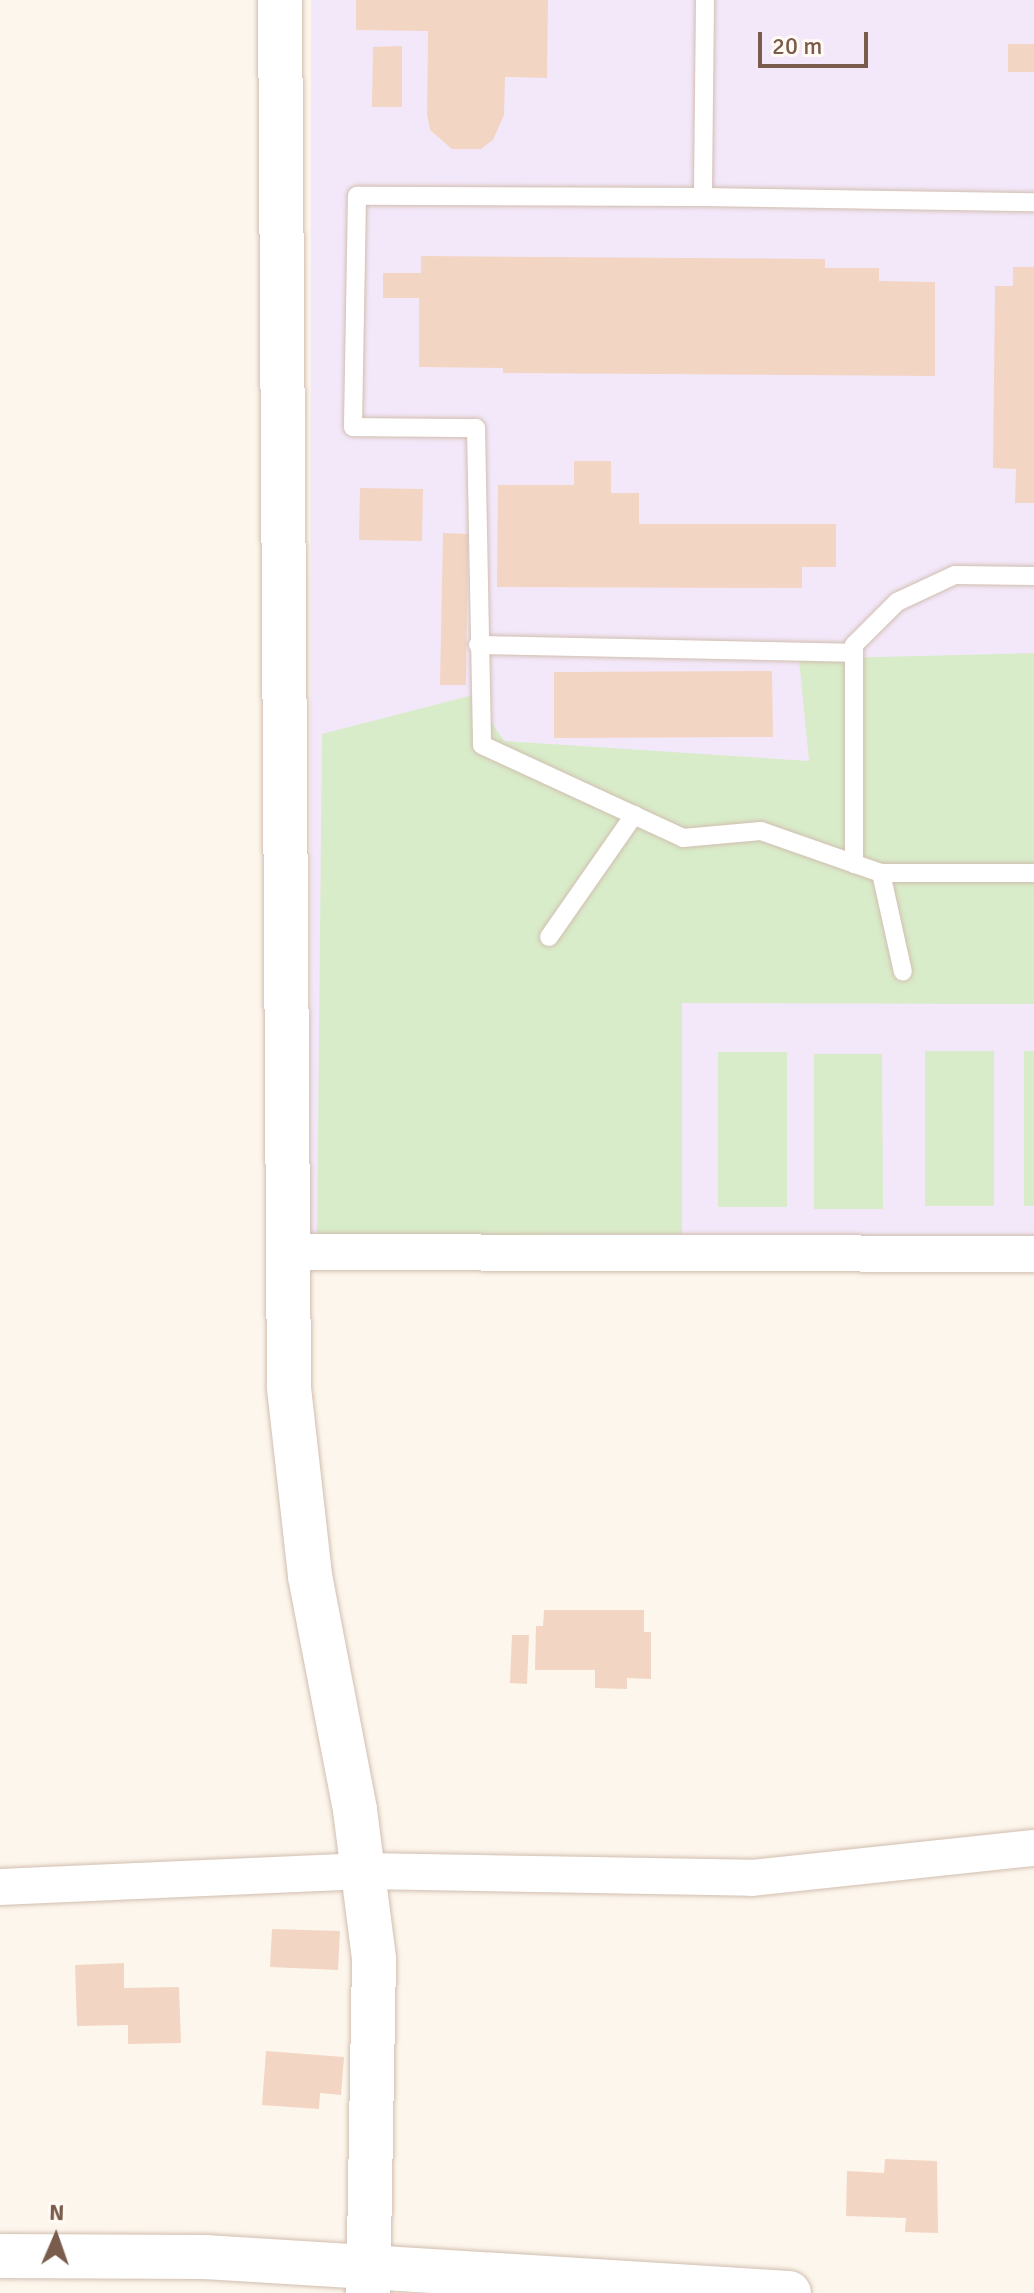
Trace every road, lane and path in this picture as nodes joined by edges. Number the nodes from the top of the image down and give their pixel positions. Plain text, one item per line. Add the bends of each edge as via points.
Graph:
1 (280, 0) edge
2 (705, 0) edge
3 (703, 197) junction
4 (1034, 202) edge
5 (1034, 576) edge
6 (478, 645) junction
7 (854, 653) junction
8 (634, 815) junction
9 (854, 864) junction
10 (881, 873) junction
11 (1034, 873) edge
12 (549, 937) dead end
13 (903, 972) dead end
14 (285, 1252) junction
15 (1034, 1254) edge
16 (1034, 1848) edge
17 (365, 1871) junction
18 (0, 1887) edge
19 (0, 2256) edge
20 (368, 2279) edge
21 (789, 2293) edge

1 - 14 street
2 - 3 lane
3 - 4 lane
3 - 6 lane via 357,196 353,427 476,428
5 - 7 lane via 955,575 897,602 854,645
6 - 7 lane
6 - 8 lane via 482,745
7 - 9 lane
8 - 9 lane via 683,838 761,831
8 - 12 lane
9 - 10 lane
10 - 11 lane
10 - 13 lane
14 - 15 street
14 - 17 street via 297,1484 324,1667
16 - 17 street via 752,1878
17 - 18 street
17 - 20 street via 374,1959
19 - 20 street via 108,2254
20 - 21 street

